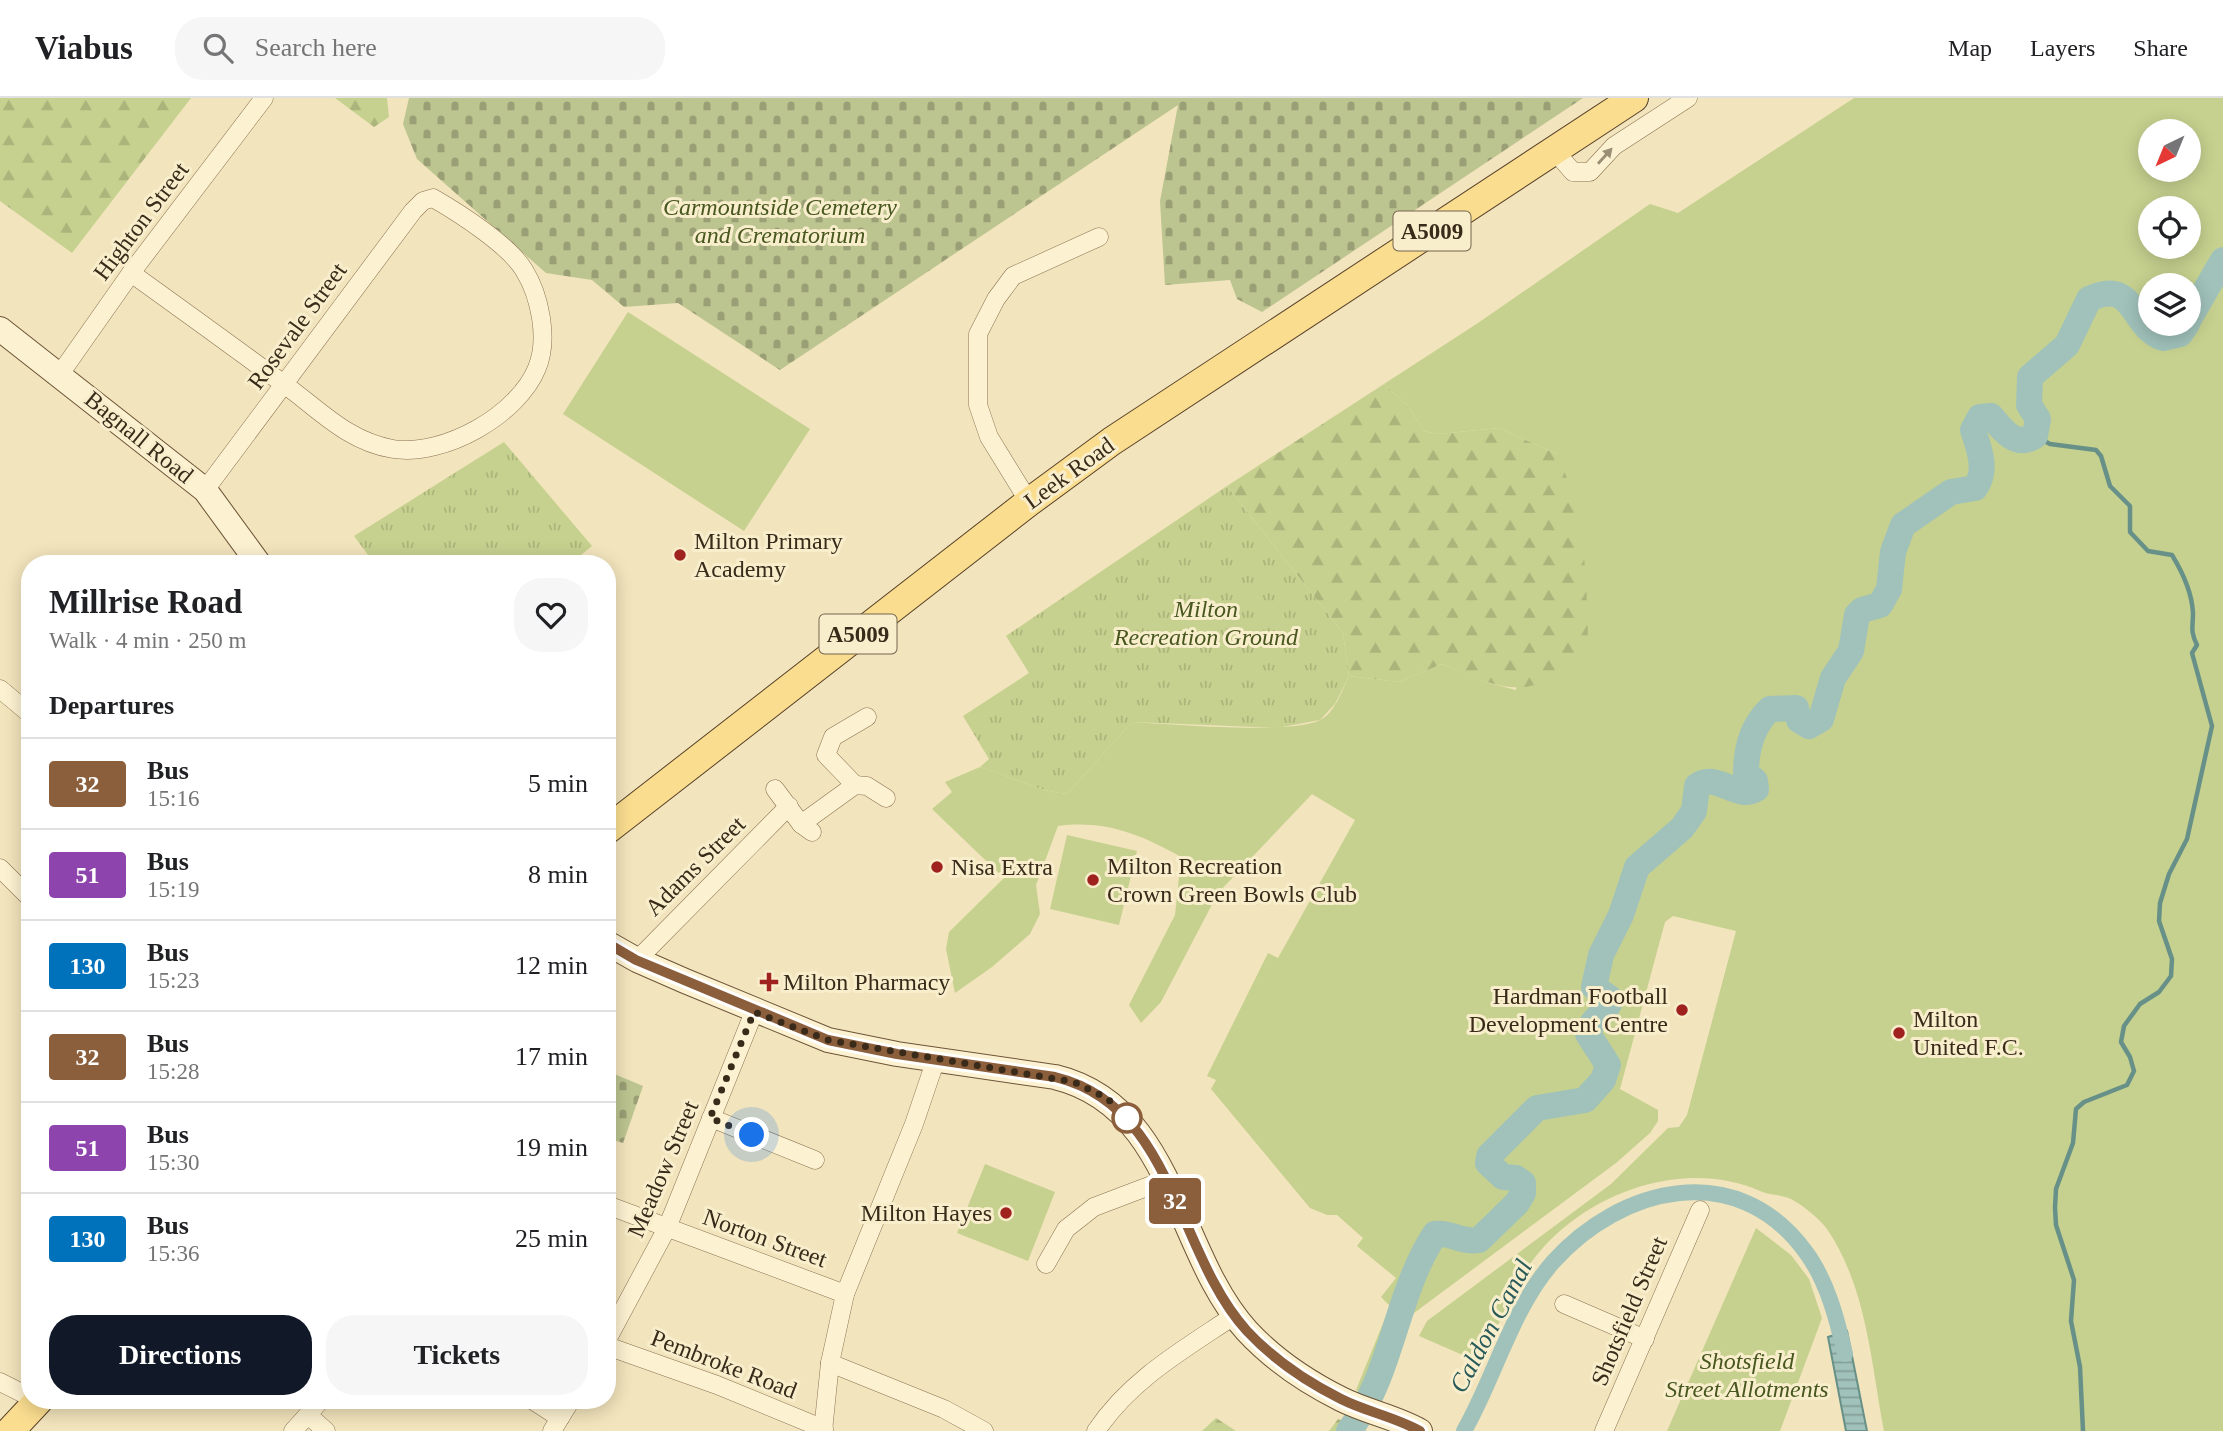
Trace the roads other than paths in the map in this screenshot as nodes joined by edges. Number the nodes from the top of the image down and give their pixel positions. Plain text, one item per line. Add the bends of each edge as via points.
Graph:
1 (264, 98) edge
2 (1634, 98) edge
3 (1688, 98) edge
4 (1554, 150) junction
5 (1099, 237) dead end
6 (131, 273) junction
7 (0, 329) edge
8 (60, 374) junction
9 (285, 384) junction
10 (205, 490) junction
11 (1029, 502) junction
12 (252, 555) edge
13 (0, 689) edge
14 (21, 707) edge
15 (867, 717) dead end
16 (855, 785) junction
17 (775, 789) dead end
18 (886, 798) dead end
19 (789, 806) junction
20 (616, 823) edge
21 (0, 868) edge
22 (21, 889) edge
23 (616, 948) edge
24 (636, 960) junction
25 (754, 1012) junction
26 (936, 1059) junction
27 (710, 1118) junction
28 (815, 1160) dead end
29 (1165, 1180) junction
30 (616, 1203) edge
31 (1700, 1210) dead end
32 (667, 1228) junction
33 (1046, 1264) dead end
34 (845, 1294) junction
35 (1564, 1304) dead end
36 (1235, 1315) junction
37 (616, 1323) edge
38 (1645, 1339) junction
39 (616, 1349) edge
40 (830, 1363) junction
41 (0, 1382) edge
42 (21, 1392) edge
43 (28, 1409) edge
44 (313, 1409) edge
45 (541, 1409) edge
46 (565, 1409) edge
47 (308, 1415) junction
48 (556, 1424) edge
49 (823, 1430) edge
50 (10, 1431) edge
51 (293, 1431) edge
52 (326, 1431) edge
53 (984, 1431) edge
54 (1096, 1431) edge
55 (1420, 1431) edge
56 (1604, 1431) edge

1 - 6 street, Highton Street
2 - 4 main road, Leek Road / A5009
4 -> 3 street via 1573,172 1590,173 1614,146
4 - 11 main road, Leek Road / A5009 via 1180,395
5 - 11 street via 1013,276 978,334 978,405 989,437
6 - 8 street, Highton Street
6 - 9 street
7 - 8 street, Bagnall Road
8 - 10 street, Bagnall Road
9 - 9 street, Rosevale Street via 423,201 433,198 507,252 533,289 541,321 537,368 512,403 464,437 395,449 363,441 324,418
9 - 10 street, Rosevale Street
10 - 12 street, Bagnall Road
11 - 20 main road, Leek Road / A5009
13 - 14 street
15 - 16 street via 832,737 827,755
16 - 18 street via 867,786
16 - 19 street via 807,828
17 - 19 street
19 - 24 street, Adams Street
21 - 22 street
23 - 24 street
24 - 25 street
25 - 26 street via 828,1040
25 - 27 street, Meadow Street
26 - 29 street via 1055,1077 1087,1087 1125,1116 1154,1155
26 - 34 street
27 - 28 street
27 - 32 street, Meadow Street
29 - 33 street via 1094,1207 1066,1229
29 - 36 street
30 - 32 street, Norton Street
31 - 38 street, Shotsfield Street
32 - 34 street, Norton Street
32 - 37 street, Meadow Street
34 - 40 street
35 - 38 street
36 - 54 street via 1141,1378
36 - 55 street via 1287,1367 1350,1403
38 - 56 street, Shotsfield Street
39 - 49 street, Pembroke Road
40 - 49 street
40 - 53 street via 944,1409
41 - 42 street
43 - 50 main road
44 - 47 street
45 - 48 street
46 - 48 street
47 - 51 street
47 - 52 street

